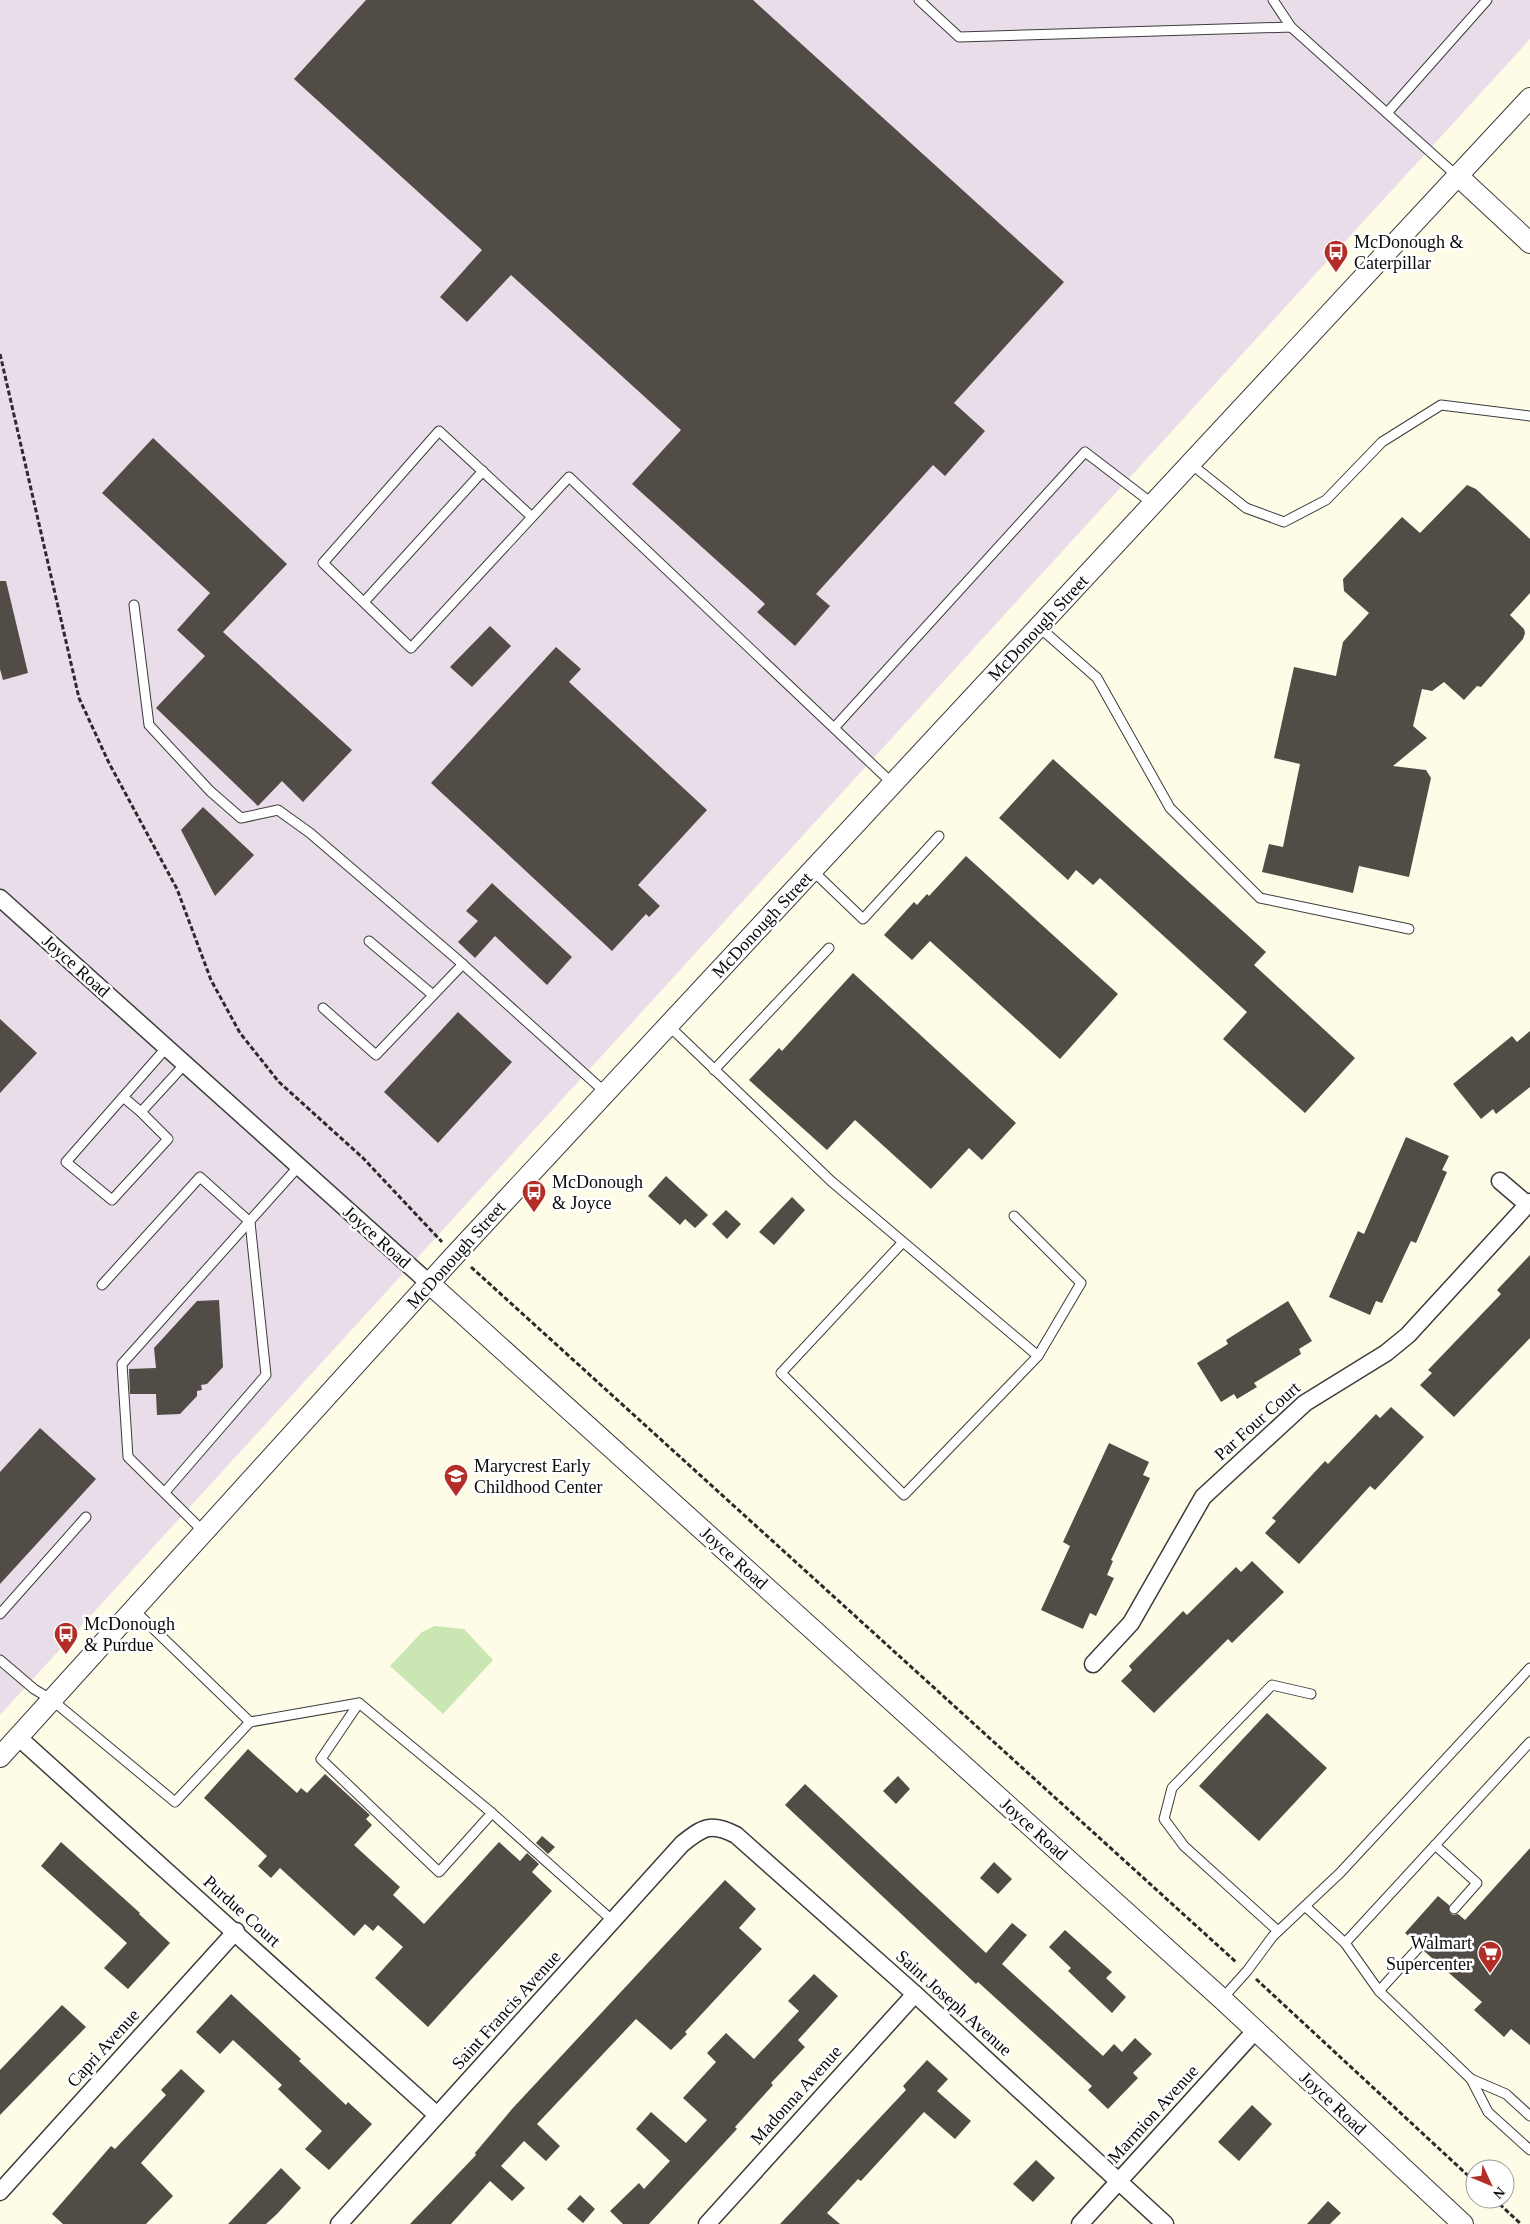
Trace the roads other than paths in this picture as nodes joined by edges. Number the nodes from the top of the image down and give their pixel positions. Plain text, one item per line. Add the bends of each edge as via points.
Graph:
1 (918, 0) edge
2 (1273, 0) edge
3 (1487, 0) edge
4 (1291, 27) junction
5 (1530, 98) edge
6 (1387, 113) junction
7 (1458, 176) junction
8 (1530, 242) edge
9 (1530, 416) edge
10 (1191, 464) junction
11 (483, 471) junction
12 (1153, 504) junction
13 (532, 517) junction
14 (364, 602) junction
15 (134, 605) dead end
16 (1039, 627) junction
17 (834, 728) junction
18 (893, 784) junction
19 (939, 836) dead end
20 (813, 870) junction
21 (0, 898) edge
22 (1410, 930) dead end
23 (369, 941) dead end
24 (829, 948) dead end
25 (463, 964) junction
26 (433, 995) junction
27 (323, 1008) dead end
28 (669, 1026) junction
29 (167, 1047) junction
30 (185, 1064) junction
31 (714, 1070) junction
32 (606, 1093) junction
33 (123, 1097) junction
34 (141, 1112) junction
35 (299, 1166) junction
36 (1500, 1181) dead end
37 (1529, 1204) edge
38 (1014, 1216) dead end
39 (250, 1222) junction
40 (903, 1242) junction
41 (430, 1284) junction
42 (102, 1285) dead end
43 (1038, 1356) junction
44 (165, 1492) junction
45 (86, 1517) dead end
46 (204, 1532) junction
47 (134, 1610) junction
48 (0, 1614) edge
49 (0, 1660) edge
50 (1093, 1664) dead end
51 (1530, 1668) edge
52 (1312, 1694) dead end
53 (52, 1700) junction
54 (358, 1703) junction
55 (250, 1722) junction
56 (18, 1737) junction
57 (1530, 1742) edge
58 (0, 1757) edge
59 (492, 1813) junction
60 (706, 1827) joint
61 (1435, 1845) junction
62 (1305, 1906) junction
63 (1454, 1909) dead end
64 (612, 1921) junction
65 (236, 1931) junction
66 (1278, 1932) junction
67 (1345, 1943) junction
68 (1420, 1946) dead end
69 (1380, 1991) junction
70 (915, 1994) junction
71 (1222, 1998) junction
72 (1256, 2031) junction
73 (1471, 2079) junction
74 (438, 2115) junction
75 (1530, 2116) edge
76 (1530, 2150) edge
77 (1119, 2182) junction
78 (0, 2192) edge
79 (339, 2224) edge
80 (707, 2224) edge
81 (1080, 2224) edge
82 (1165, 2224) edge
83 (1463, 2224) edge

1 - 4 lane via 959,37
2 - 4 lane
3 - 6 lane
4 - 6 lane
5 - 7 street, McDonough Street
6 - 7 lane
7 - 8 street
7 - 10 street, McDonough Street
9 - 10 lane via 1441,406 1382,442 1326,500 1284,522 1246,508
10 - 12 street, McDonough Street
11 - 13 lane
11 - 14 lane
11 - 14 lane via 439,431 323,563
12 - 16 street, McDonough Street
12 - 17 lane via 1085,452
13 - 14 lane via 411,648
13 - 17 lane via 569,477
15 - 25 lane via 149,725 210,791 241,818 278,810 310,832
16 - 18 street, McDonough Street
16 - 22 lane via 1097,678 1170,808 1260,898
17 - 18 lane
18 - 20 street, McDonough Street
19 - 20 lane via 863,919
20 - 28 street, McDonough Street
21 - 29 street, Joyce Road
23 - 26 lane
24 - 31 lane
25 - 26 lane
25 - 32 lane
26 - 27 lane via 376,1055
28 - 31 lane
28 - 32 street, McDonough Street
29 - 30 street, Joyce Road
29 - 33 lane
30 - 34 lane
30 - 35 street, Joyce Road
31 - 40 lane via 831,1181
32 - 41 street, McDonough Street
33 - 34 lane
33 - 34 lane via 66,1162 112,1200 168,1139
35 - 39 lane
35 - 41 street, Joyce Road
36 - 37 street
37 - 50 street, Par Four Court via 1408,1335 1386,1353 1305,1403 1203,1497 1131,1623
38 - 43 lane via 1081,1283
39 - 42 lane via 200,1177
39 - 44 lane via 266,1375
39 - 44 lane via 122,1364 128,1457
40 - 43 lane
40 - 43 lane via 781,1373 904,1495
41 - 46 street, McDonough Street
41 - 71 street, Joyce Road
44 - 46 lane
45 - 48 lane
46 - 47 street, McDonough Street
47 - 53 street, McDonough Street
47 - 55 lane
49 - 53 lane via 34,1690
51 - 62 lane via 1340,1873
52 - 66 lane via 1272,1685 1172,1788 1164,1819 1184,1846
53 - 55 lane via 176,1802
53 - 56 street, McDonough Street
54 - 55 lane
54 - 59 lane
54 - 59 lane via 321,1759 439,1872
56 - 58 street, McDonough Street
56 - 65 street, Purdue Court
57 - 61 lane
59 - 64 lane
60 - 64 street, Saint Francis Avenue via 682,1844
60 - 70 street, Saint Joseph Avenue via 721,1828 736,1835
61 - 63 lane via 1477,1883
61 - 67 lane
62 - 66 lane
62 - 67 lane
64 - 74 street, Saint Francis Avenue
65 - 74 street, Purdue Court
65 - 78 street, Capri Avenue
66 - 71 lane
67 - 69 lane
68 - 69 lane
69 - 73 lane
70 - 77 street, Saint Joseph Avenue
70 - 80 street, Madonna Avenue
71 - 72 street, Joyce Road
72 - 77 street, Marmion Avenue
72 - 83 street, Joyce Road
73 - 75 lane via 1506,2094
73 - 76 lane via 1488,2112
74 - 79 street, Saint Francis Avenue
77 - 81 street, Marmion Avenue
77 - 82 street, Saint Joseph Avenue

